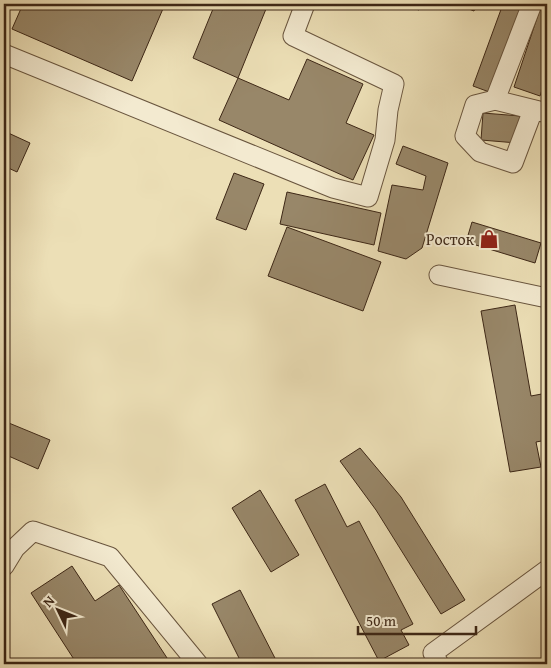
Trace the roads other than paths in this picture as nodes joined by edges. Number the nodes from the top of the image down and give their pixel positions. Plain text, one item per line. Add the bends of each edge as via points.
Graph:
1 (305, 4) edge
2 (532, 4) edge
3 (4, 54) edge
4 (495, 100) junction
5 (540, 111) edge
6 (439, 275) dead end
7 (547, 298) edge
8 (4, 566) edge
9 (547, 570) edge
10 (198, 664) edge
11 (439, 664) edge

1 - 3 lane via 293,36 394,84 385,140 368,197 333,188
2 - 4 lane
4 - 5 lane
4 - 5 lane via 475,105 465,136 480,152 513,163
6 - 7 lane
8 - 10 lane via 15,548 33,531 110,558
9 - 11 lane via 433,653

